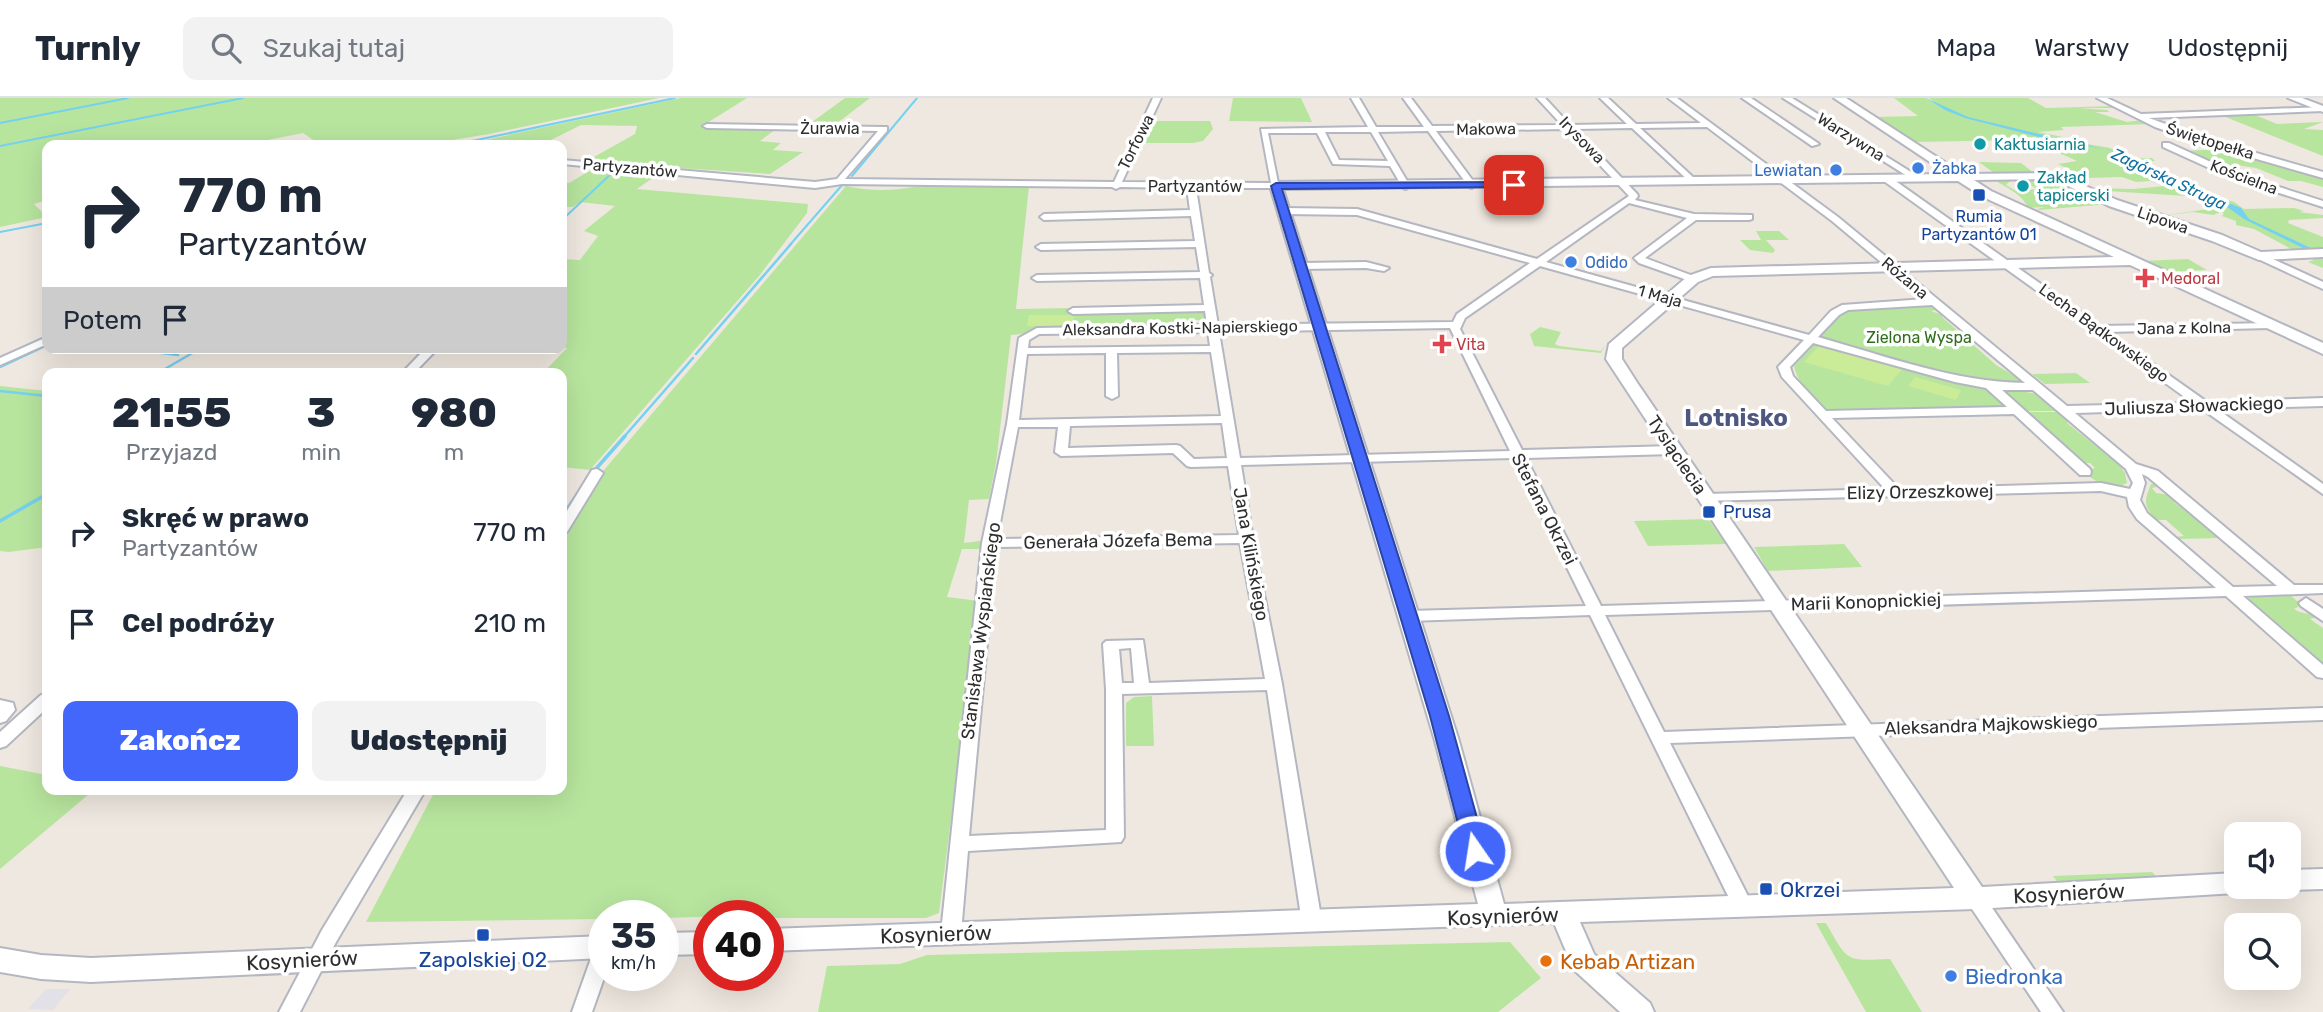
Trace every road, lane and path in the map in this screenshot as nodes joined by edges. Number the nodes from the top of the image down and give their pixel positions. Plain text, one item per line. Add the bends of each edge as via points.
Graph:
1 (1157, 98) edge
2 (1355, 98) edge
3 (1407, 98) edge
4 (1541, 98) edge
5 (1604, 98) edge
6 (1672, 98) edge
7 (1746, 98) edge
8 (1787, 98) edge
9 (1839, 98) edge
10 (2101, 98) edge
11 (2293, 98) edge
12 (2323, 109) edge
13 (2138, 116) junction
14 (1708, 125) junction
15 (708, 126) dead end
16 (1636, 126) junction
17 (1570, 128) junction
18 (1320, 131) junction
19 (1373, 131) junction
20 (1430, 131) junction
21 (1815, 144) dead end
22 (2166, 145) dead end
23 (1514, 160) dead end
24 (567, 162) edge
25 (1395, 164) junction
26 (2323, 175) edge
27 (1957, 176) junction
28 (1884, 177) junction
29 (1915, 177) junction
30 (1782, 178) junction
31 (842, 181) junction
32 (1692, 181) junction
33 (1623, 182) junction
34 (1535, 184) junction
35 (1472, 185) junction
36 (1116, 186) junction
37 (1191, 186) junction
38 (1276, 186) junction
39 (1406, 186) junction
40 (1630, 201) junction
41 (2323, 204) edge
42 (1283, 211) junction
43 (1194, 213) junction
44 (1044, 216) dead end
45 (1694, 217) junction
46 (1749, 217) dead end
47 (1201, 244) junction
48 (1041, 247) dead end
49 (2318, 253) edge
50 (2259, 256) junction
51 (2132, 261) junction
52 (1541, 262) junction
53 (2007, 264) junction
54 (1301, 266) junction
55 (1891, 267) junction
56 (1384, 268) dead end
57 (1207, 275) junction
58 (1037, 278) dead end
59 (1693, 279) junction
60 (2323, 286) edge
61 (1670, 299) junction
62 (1935, 303) junction
63 (1211, 309) junction
64 (1073, 310) dead end
65 (1456, 325) junction
66 (2270, 325) junction
67 (1320, 326) junction
68 (1214, 327) junction
69 (2098, 329) junction
70 (1030, 333) joint
71 (1811, 340) junction
72 (42, 342) edge
73 (1216, 349) junction
74 (2323, 349) edge
75 (1111, 350) junction
76 (1024, 351) junction
77 (427, 354) edge
78 (0, 362) edge
79 (412, 368) edge
80 (1990, 385) junction
81 (2037, 387) junction
82 (1112, 396) dead end
83 (2323, 402) edge
84 (2204, 405) junction
85 (2014, 410) junction
86 (2065, 410) junction
87 (1823, 415) junction
88 (1227, 419) junction
89 (1064, 423) junction
90 (1013, 424) junction
91 (1674, 450) junction
92 (1517, 455) junction
93 (1361, 459) junction
94 (1236, 462) junction
95 (2132, 467) junction
96 (2085, 472) dead end
97 (597, 473) dead end
98 (2323, 490) edge
99 (1895, 492) junction
100 (2133, 494) junction
101 (1706, 498) junction
102 (567, 521) edge
103 (1247, 539) junction
104 (989, 543) junction
105 (2323, 589) edge
106 (2291, 590) junction
107 (2228, 591) junction
108 (2306, 603) dead end
109 (1777, 605) junction
110 (1594, 611) junction
111 (1409, 616) junction
112 (2323, 616) edge
113 (2323, 673) edge
114 (1274, 684) junction
115 (1142, 688) junction
116 (1114, 689) junction
117 (42, 704) edge
118 (0, 706) edge
119 (2323, 714) edge
120 (0, 717) edge
121 (1862, 729) junction
122 (1658, 738) junction
123 (0, 742) edge
124 (414, 795) edge
125 (958, 844) junction
126 (2323, 879) edge
127 (2301, 880) edge
128 (2224, 884) edge
129 (1975, 898) junction
130 (1743, 906) junction
131 (1563, 913) junction
132 (1494, 916) junction
133 (1312, 923) junction
134 (951, 933) junction
135 (784, 939) edge
136 (588, 949) edge
137 (318, 959) junction
138 (0, 960) edge
139 (589, 991) edge
140 (289, 1012) edge
141 (582, 1012) edge
142 (1640, 1012) edge
143 (2053, 1012) edge

1 - 36 street, Torfowa
2 - 19 street
3 - 20 street
4 - 17 street, Irysowa
5 - 16 street
6 - 14 street, Różana
7 - 21 street
8 - 29 street, Warzywna
9 - 27 street
10 - 13 street, Świętopełka
11 - 12 street
12 - 13 street
13 - 26 street, Świętopełka via 2217,145
14 - 16 street, Makowa
14 - 30 street, Różana
15 - 31 street, Żurawia via 884,129
16 - 17 street, Makowa
16 - 32 street
17 - 20 street, Makowa
17 - 33 street, Irysowa
18 - 19 street, Makowa
18 - 25 street via 1336,162
18 - 38 street, Makowa via 1264,131
19 - 20 street, Makowa
19 - 25 street
20 - 35 street
22 - 41 street, Kościelna via 2232,175
23 - 34 street
24 - 31 street, Partyzantów via 815,185
25 - 39 street
27 - 29 street, Partyzantów
27 - 50 street, Lipowa via 2060,178 2113,203
27 - 51 street
28 - 29 street, Partyzantów
28 - 30 street, Partyzantów
28 - 53 street, Lecha Bądkowskiego
30 - 32 street, Partyzantów
30 - 55 street, Różana
31 - 36 street, Partyzantów
32 - 33 street, Partyzantów
33 - 34 street, Partyzantów
33 - 40 street via 1634,194
34 - 35 street, Partyzantów
35 - 39 street, Partyzantów
36 - 37 street, Partyzantów
37 - 38 street, Partyzantów
37 - 43 street, Jana Kilińskiego
38 - 39 street, Partyzantów
38 - 42 street
40 - 45 street
40 - 52 street
42 - 52 street, 1 Maja via 1357,212
42 - 54 street
43 - 44 street
43 - 47 street, Jana Kilińskiego
45 - 46 street
45 - 59 street via 1639,259
47 - 48 street
47 - 57 street, Jana Kilińskiego
49 - 50 street
50 - 60 street, Lipowa
51 - 53 street, Tysiąclecia
51 - 66 street
52 - 61 street, 1 Maja
52 - 65 street via 1461,316
53 - 55 street, Tysiąclecia
53 - 69 street, Lecha Bądkowskiego
54 - 56 street
54 - 67 street
55 - 59 street, Tysiąclecia via 1711,272
55 - 62 street, Różana
57 - 58 street
57 - 63 street, Jana Kilińskiego
59 - 61 street, Tysiąclecia
61 - 71 street, 1 Maja
61 - 91 street, Tysiąclecia via 1614,346 1614,356
62 - 71 street via 1846,307
62 - 81 street, Różana
63 - 64 street
63 - 68 street, Jana Kilińskiego
65 - 67 street, Aleksandra Kostki-Napierskiego
65 - 92 street, Stefana Okrzei
66 - 69 street, Jana z Kolna
66 - 74 street
67 - 68 street, Aleksandra Kostki-Napierskiego
67 - 93 street
68 - 70 street, Aleksandra Kostki-Napierskiego
68 - 73 street, Jana Kilińskiego
69 - 84 street, Lecha Bądkowskiego
70 - 76 street, Stanisława Wyspiańskiego via 1024,338
71 - 80 street, 1 Maja
71 - 87 street via 1784,366 1788,377
72 - 78 street
73 - 75 street
73 - 88 street, Jana Kilińskiego
75 - 76 street
75 - 82 street
76 - 90 street, Stanisława Wyspiańskiego
77 - 79 street
80 - 81 street, 1 Maja
80 - 85 street
81 - 86 street, Różana
83 - 84 street, Juliusza Słowackiego
84 - 86 street, Juliusza Słowackiego
84 - 98 street, Lecha Bądkowskiego
85 - 87 street
85 - 96 street
86 - 95 street, Różana
87 - 99 street
88 - 89 street
88 - 94 street, Jana Kilińskiego
89 - 90 street
89 - 94 street via 1060,452 1176,449 1191,463
90 - 104 street, Stanisława Wyspiańskiego
91 - 92 street
91 - 101 street, Tysiąclecia
92 - 93 street
92 - 110 street, Stefana Okrzei
93 - 94 street
93 - 111 street
94 - 103 street, Jana Kilińskiego
95 - 100 street via 2139,483
95 - 106 street, Różana via 2153,474
97 - 102 street
99 - 100 street, Elizy Orzeszkowej via 2101,487
99 - 101 street, Elizy Orzeszkowej
100 - 107 street via 2141,516
101 - 109 street, Tysiąclecia
103 - 104 street, Generała Józefa Bema
103 - 114 street, Jana Kilińskiego
104 - 125 street, Stanisława Wyspiańskiego
105 - 106 street, Marii Konopnickiej
106 - 107 street, Marii Konopnickiej
107 - 109 street, Marii Konopnickiej
107 - 113 street
108 - 112 street
109 - 110 street, Marii Konopnickiej
109 - 121 street, Tysiąclecia
110 - 111 street, Marii Konopnickiej
110 - 122 street, Stefana Okrzei
111 - 132 street
114 - 115 street
114 - 133 street, Jana Kilińskiego
115 - 116 street
115 - 116 street via 1138,643 1111,645
116 - 125 street via 1115,837
117 - 123 street
118 - 120 street via 7,707
119 - 121 street, Aleksandra Majkowskiego
121 - 122 street, Aleksandra Majkowskiego
121 - 129 street, Tysiąclecia
122 - 130 street, Stefana Okrzei
124 - 137 street
125 - 134 street, Stanisława Wyspiańskiego
126 - 127 street
128 - 129 street, Kosynierów
129 - 130 street, Kosynierów
129 - 143 street, Tysiąclecia
130 - 131 street, Kosynierów
131 - 132 street, Kosynierów
131 - 142 street via 1584,962
132 - 133 street, Kosynierów
133 - 134 street, Kosynierów
134 - 135 street, Kosynierów
136 - 137 street, Kosynierów
137 - 138 street, Kosynierów via 91,970
137 - 140 street
139 - 141 street

